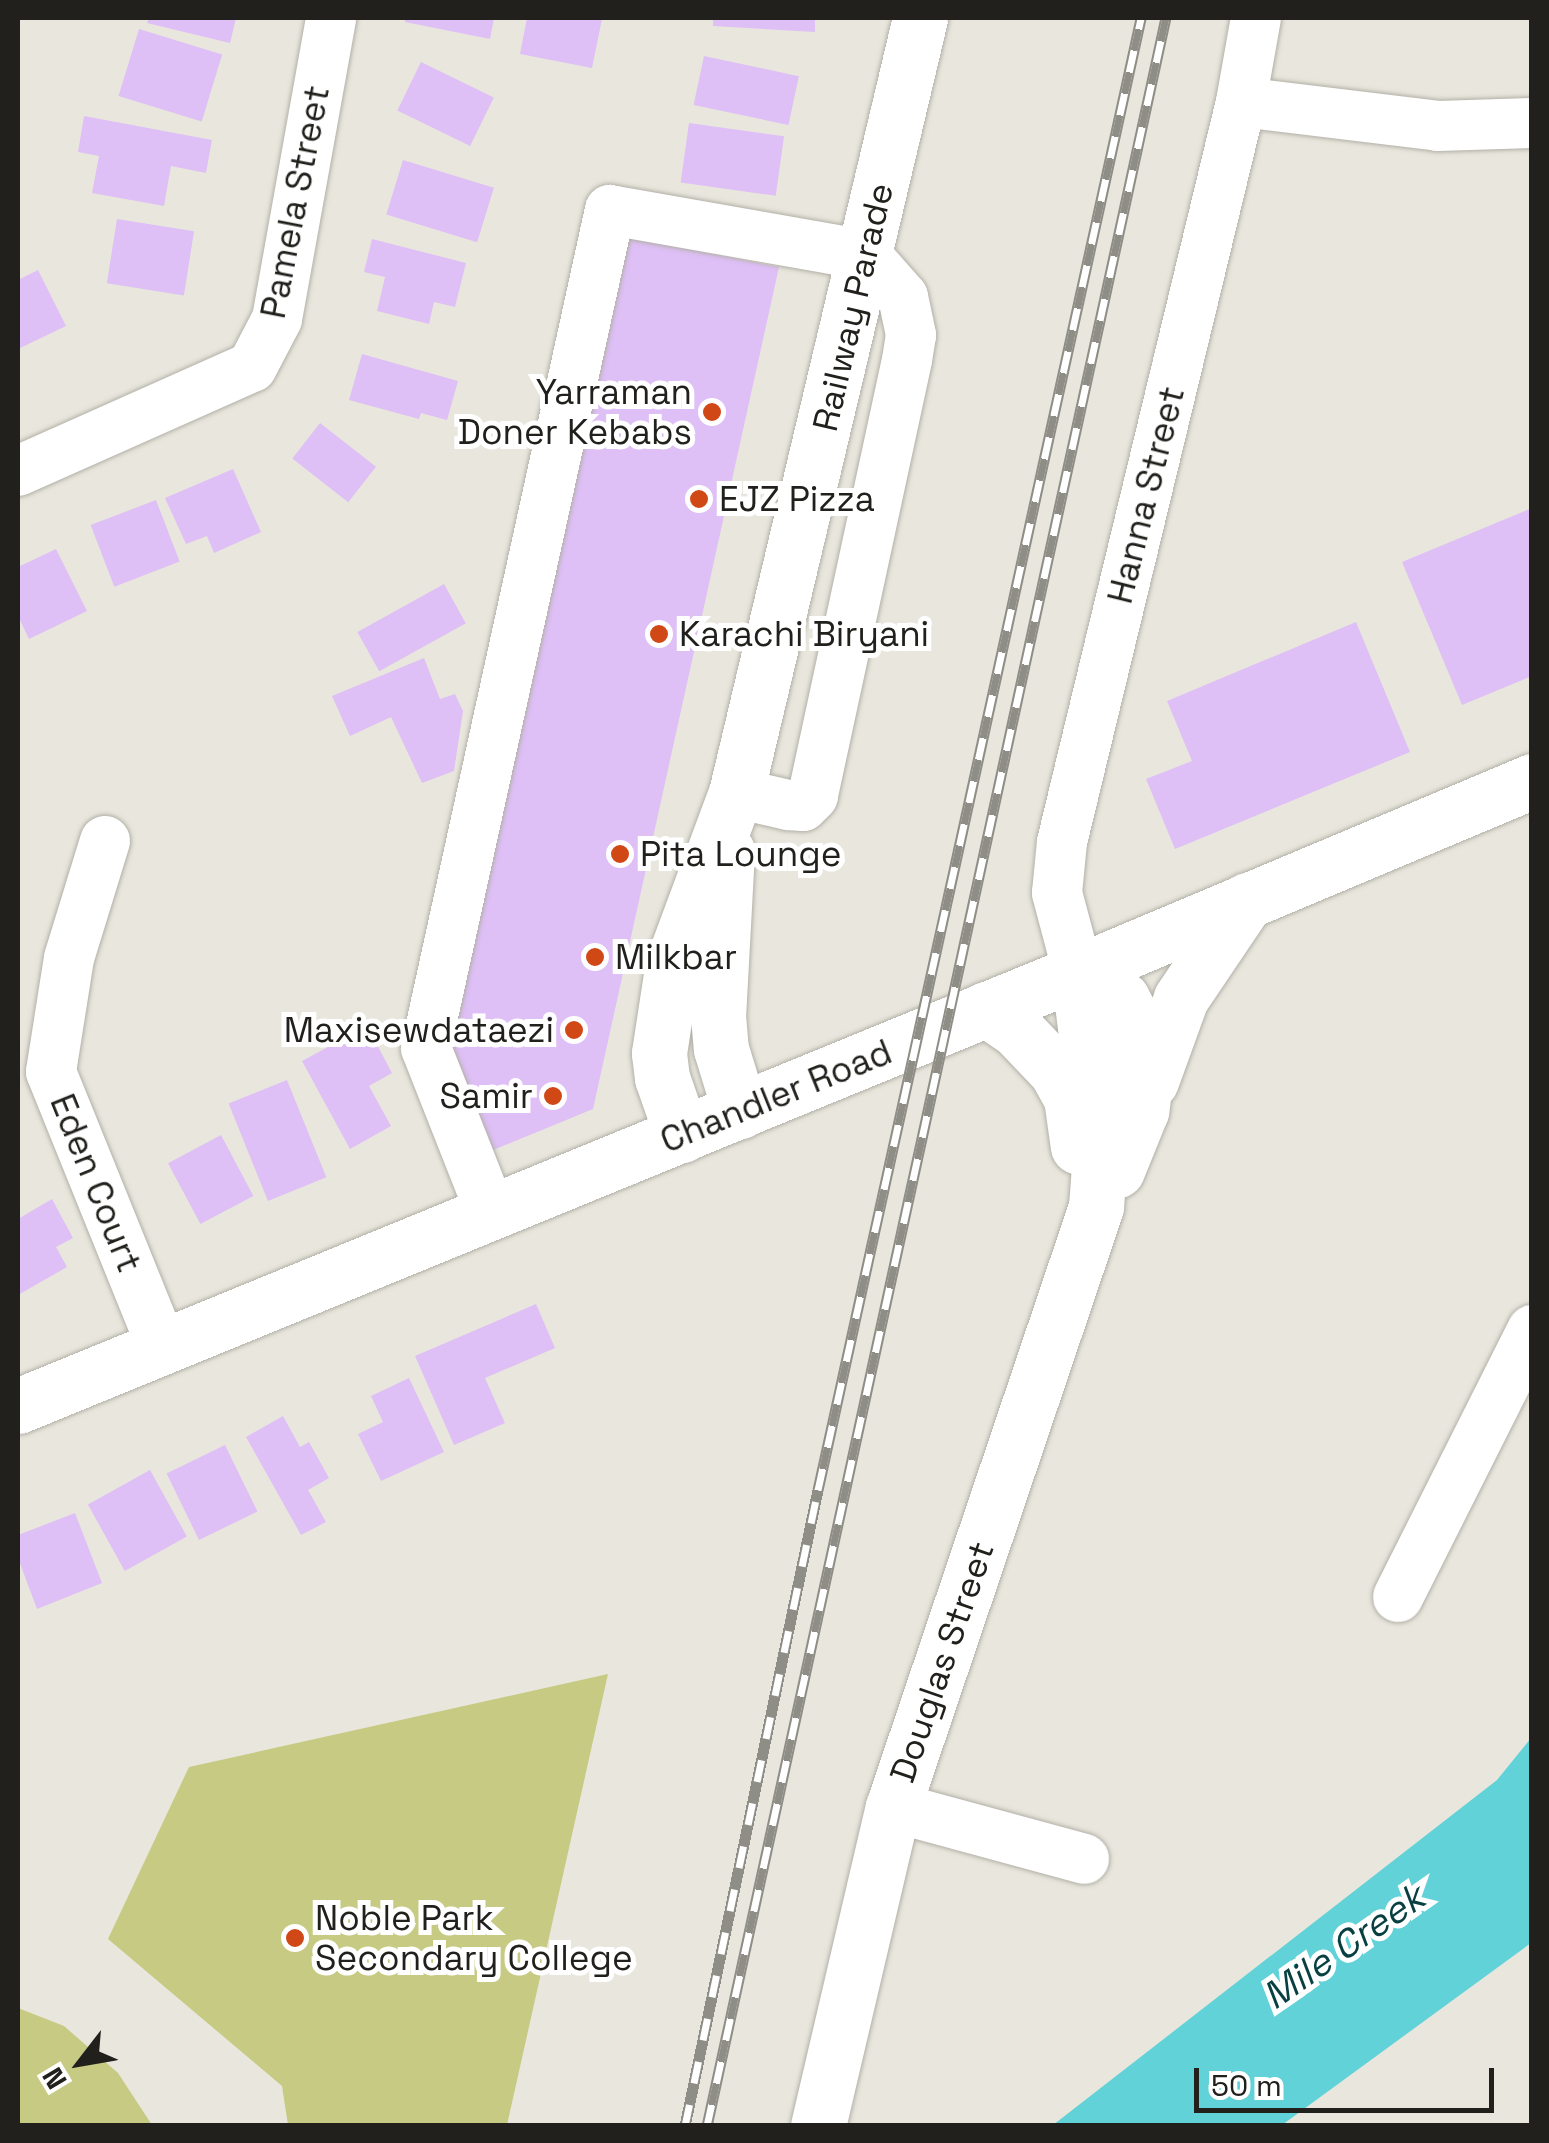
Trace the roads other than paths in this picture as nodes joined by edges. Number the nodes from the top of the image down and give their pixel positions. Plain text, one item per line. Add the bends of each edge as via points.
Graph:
1 (331, 18) edge
2 (920, 18) edge
3 (1256, 18) edge
4 (1241, 102) junction
5 (1532, 123) edge
6 (866, 254) junction
7 (18, 471) edge
8 (1532, 781) edge
9 (731, 811) junction
10 (105, 840) dead end
11 (1247, 900) junction
12 (1078, 972) junction
13 (986, 1009) junction
14 (740, 1111) junction
15 (1141, 1111) junction
16 (682, 1135) junction
17 (490, 1213) junction
18 (1092, 1221) junction
19 (1532, 1330) edge
20 (162, 1347) junction
21 (18, 1406) edge
22 (1398, 1597) dead end
23 (893, 1806) junction
24 (1084, 1859) dead end
25 (818, 2126) edge

1 - 7 street, Pamela Street via 277,319 252,367
2 - 6 main road, Railway Parade
3 - 4 street, Hanna Street
4 - 5 street via 1438,126
4 - 12 street, Hanna Street via 1062,842 1056,893
6 - 9 main road, Railway Parade
6 - 9 street via 904,297 911,335 813,796 803,806
6 - 17 street via 610,210 426,1048
8 - 11 main road, Chandler Road
9 - 14 main road, Railway Parade via 718,1016
9 - 16 main road, Railway Parade via 687,920 661,1020 662,1078
10 - 20 street, Eden Court via 69,958 52,1072
11 - 12 main road, Chandler Road
11 - 15 main road via 1182,998
12 - 13 main road, Chandler Road
12 - 15 main road, Douglas Street via 1122,999 1142,1030 1147,1063
12 - 18 main road, Douglas Street via 1104,1100
13 - 14 main road, Chandler Road
13 - 18 main road via 1042,1054 1071,1098
14 - 16 main road, Chandler Road
15 - 18 main road, Douglas Street
16 - 17 main road, Chandler Road
17 - 20 main road, Chandler Road
18 - 23 main road, Douglas Street
19 - 22 street
20 - 21 main road, Chandler Road
23 - 24 street
23 - 25 main road, Douglas Street

